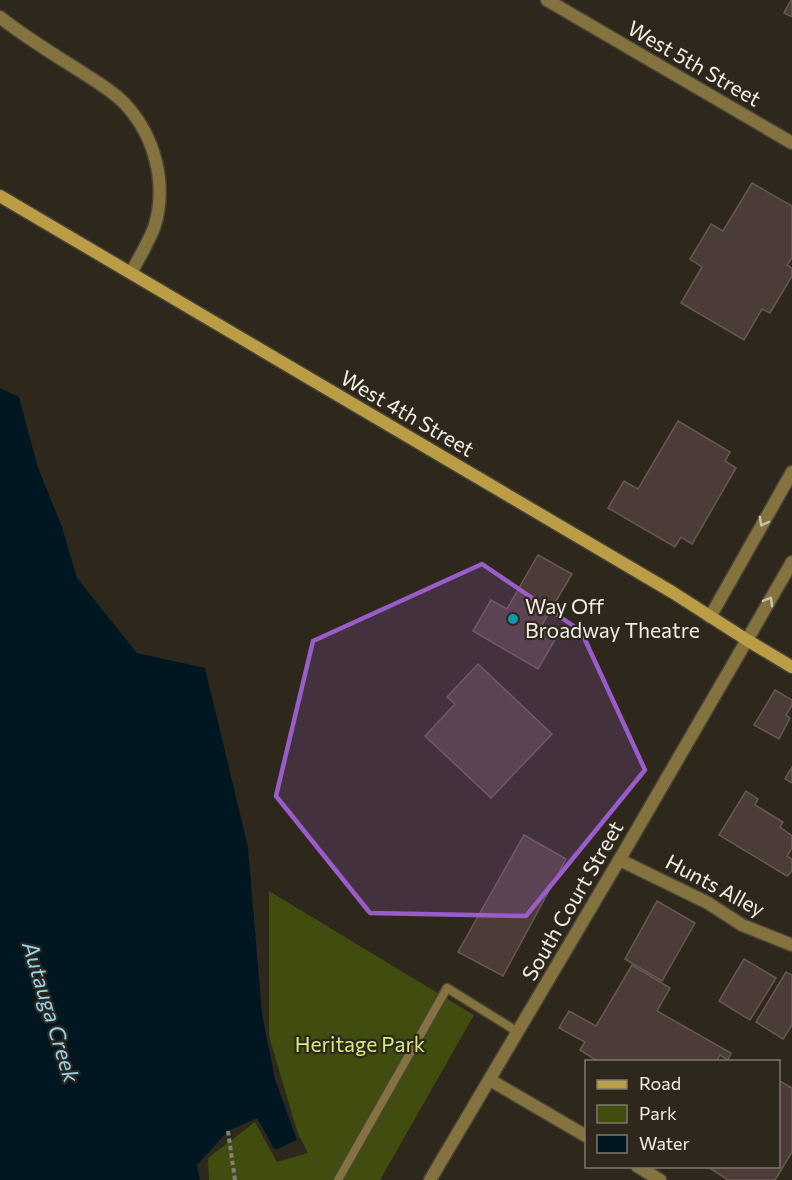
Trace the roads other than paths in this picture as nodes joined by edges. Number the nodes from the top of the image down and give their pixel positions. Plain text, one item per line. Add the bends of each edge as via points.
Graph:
1 (547, 0) edge
2 (0, 17) edge
3 (792, 143) edge
4 (0, 196) edge
5 (131, 273) junction
6 (792, 472) edge
7 (792, 562) edge
8 (710, 617) junction
9 (747, 640) junction
10 (792, 667) edge
11 (620, 860) junction
12 (792, 945) edge
13 (518, 1032) junction
14 (490, 1080) junction
15 (585, 1135) edge
16 (639, 1168) edge
17 (338, 1180) edge
18 (430, 1180) edge
19 (660, 1180) edge

1 - 3 street, West 5th Street
2 - 5 street via 106,88 125,104 147,138 156,162 159,208 154,228
4 - 5 main road, West 4th Street
5 - 8 main road, West 4th Street
6 -> 8 street
9 -> 7 street, South Court Street
8 - 9 main road, West 4th Street
9 - 10 main road, West 4th Street
9 - 11 street, South Court Street
11 - 12 street, Hunts Alley via 708,903 742,925
11 - 13 street, South Court Street
13 - 14 street, South Court Street
13 - 17 lane via 447,988
14 - 15 street
14 - 18 street, South Court Street
16 - 19 street

